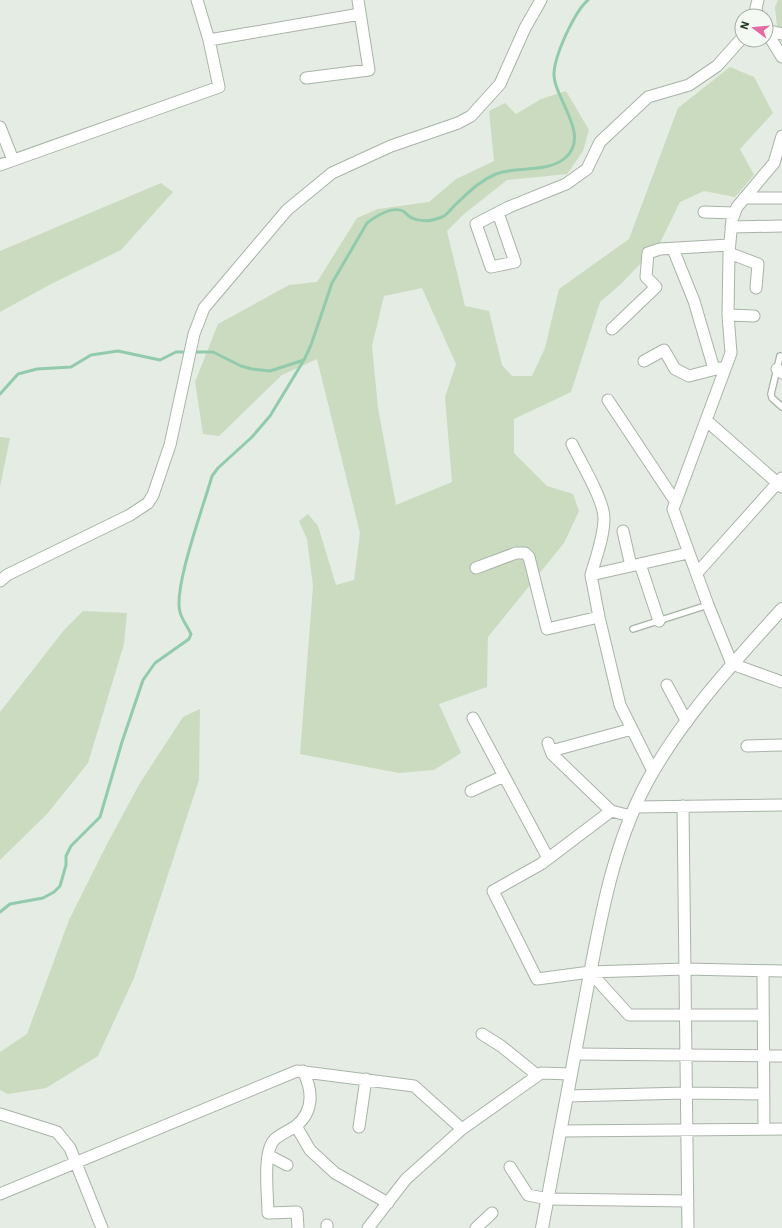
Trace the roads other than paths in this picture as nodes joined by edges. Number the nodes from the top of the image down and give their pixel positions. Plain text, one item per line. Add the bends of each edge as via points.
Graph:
1 (197, 0) edge
2 (358, 0) edge
3 (541, 0) edge
4 (360, 14) junction
5 (209, 40) junction
6 (774, 44) edge
7 (734, 47) edge
8 (782, 56) edge
9 (306, 78) dead end
10 (0, 127) edge
11 (782, 136) edge
12 (13, 160) junction
13 (0, 165) edge
14 (744, 198) junction
15 (782, 198) edge
16 (704, 212) dead end
17 (498, 213) junction
18 (734, 213) junction
19 (782, 226) edge
20 (731, 227) junction
21 (673, 249) junction
22 (729, 249) junction
23 (756, 288) dead end
24 (728, 315) junction
25 (754, 316) dead end
26 (612, 329) dead end
27 (780, 356) dead end
28 (644, 361) dead end
29 (727, 366) junction
30 (714, 370) junction
31 (780, 371) edge
32 (608, 400) dead end
33 (782, 408) edge
34 (707, 421) junction
35 (572, 444) dead end
36 (781, 483) edge
37 (675, 501) junction
38 (623, 531) dead end
39 (688, 552) junction
40 (636, 565) junction
41 (476, 568) dead end
42 (698, 573) junction
43 (591, 575) junction
44 (0, 581) edge
45 (708, 605) junction
46 (782, 609) edge
47 (599, 617) junction
48 (659, 621) junction
49 (633, 629) dead end
50 (732, 664) junction
51 (782, 682) edge
52 (667, 685) dead end
53 (473, 718) dead end
54 (687, 722) junction
55 (632, 729) junction
56 (782, 745) edge
57 (747, 746) dead end
58 (653, 771) junction
59 (504, 776) junction
60 (471, 791) dead end
61 (782, 805) edge
62 (683, 806) junction
63 (611, 811) junction
64 (633, 811) junction
65 (548, 858) junction
66 (685, 969) junction
67 (763, 971) junction
68 (782, 971) edge
69 (590, 972) junction
70 (763, 1015) junction
71 (686, 1016) junction
72 (482, 1034) dead end
73 (575, 1054) junction
74 (686, 1055) junction
75 (764, 1056) junction
76 (782, 1056) edge
77 (303, 1071) junction
78 (571, 1074) junction
79 (537, 1075) junction
80 (366, 1079) junction
81 (686, 1093) junction
82 (764, 1094) junction
83 (567, 1096) junction
84 (0, 1114) edge
85 (296, 1126) junction
86 (358, 1127) dead end
87 (462, 1129) junction
88 (764, 1129) junction
89 (782, 1129) edge
90 (687, 1130) junction
91 (560, 1131) junction
92 (268, 1155) junction
93 (76, 1163) junction
94 (287, 1165) dead end
95 (510, 1167) dead end
96 (0, 1194) edge
97 (548, 1200) junction
98 (688, 1201) junction
99 (388, 1204) junction
100 (492, 1213) dead end
101 (102, 1228) edge
102 (298, 1228) edge
103 (368, 1228) edge
104 (476, 1228) edge
105 (542, 1228) edge
106 (688, 1228) edge

1 - 5 street
2 - 4 street
3 - 44 street via 525,28 500,84 471,116 391,146 332,173 288,210 204,308 194,334 170,445 154,495 148,503 130,515 7,575
4 - 5 street
4 - 9 street via 369,70
5 - 12 street via 219,86
6 - 8 street
7 - 17 street via 717,66 689,85 648,97 600,142 586,169 566,184
10 - 12 street
11 - 14 street via 774,163
12 - 13 street
14 - 15 street
14 - 18 street
16 - 18 street
17 - 17 street via 515,262 491,267 476,224
18 - 20 street
19 - 20 street
20 - 22 street
21 - 22 street
21 - 26 street via 648,253 646,277 656,286
21 - 30 street via 694,301
22 - 23 street via 758,264
22 - 24 street
24 - 25 street
24 - 29 street via 731,353
27 - 31 lane
28 - 30 street via 664,350 676,369 689,376
29 - 30 street
29 - 34 street
31 - 33 lane via 771,394
32 - 37 street
34 - 36 street
34 - 37 street
35 - 43 street via 604,516 603,530
36 - 42 street
37 - 39 street via 673,509
38 - 40 street
39 - 40 street
39 - 42 street
40 - 43 street
40 - 48 street
41 - 47 street via 516,553 525,553 529,557 547,629
42 - 45 street
43 - 47 street
45 - 48 lane
45 - 50 street
46 - 50 street
47 - 55 street via 620,705
48 - 49 lane
50 - 51 street
50 - 54 street
52 - 54 street
53 - 59 street
54 - 58 street
55 - 58 street
55 - 63 street via 550,747 552,754
56 - 57 street
58 - 64 street
59 - 60 street
59 - 65 street
61 - 62 street
62 - 64 street
62 - 66 street
63 - 64 street
63 - 65 street
64 - 69 street via 609,886
65 - 69 street via 492,891 537,979
66 - 67 street
66 - 69 street
66 - 71 street
67 - 68 street
67 - 70 street
69 - 71 street via 629,1015
69 - 73 street
70 - 71 street
70 - 75 street
71 - 74 street
72 - 79 street
73 - 74 street
73 - 78 street
74 - 75 street
74 - 81 street
75 - 76 street
75 - 82 street
77 - 80 street
77 - 85 street via 309,1082 311,1102 305,1119
77 - 93 street
78 - 79 street via 541,1072
78 - 83 street
79 - 87 street
80 - 86 street
80 - 87 street via 414,1086
81 - 82 street
81 - 83 street
81 - 90 street
82 - 88 street
83 - 91 street
84 - 93 street via 57,1132 70,1148
85 - 92 street via 275,1140
85 - 99 street via 310,1150 335,1173
87 - 99 street via 406,1179
88 - 89 street
88 - 90 street
90 - 91 street
90 - 98 street
91 - 97 street
92 - 94 street
92 - 102 street via 268,1213 297,1212
93 - 96 street
93 - 101 street
95 - 97 street via 528,1195
97 - 98 street
97 - 105 street
98 - 106 street
99 - 103 street
100 - 104 street

